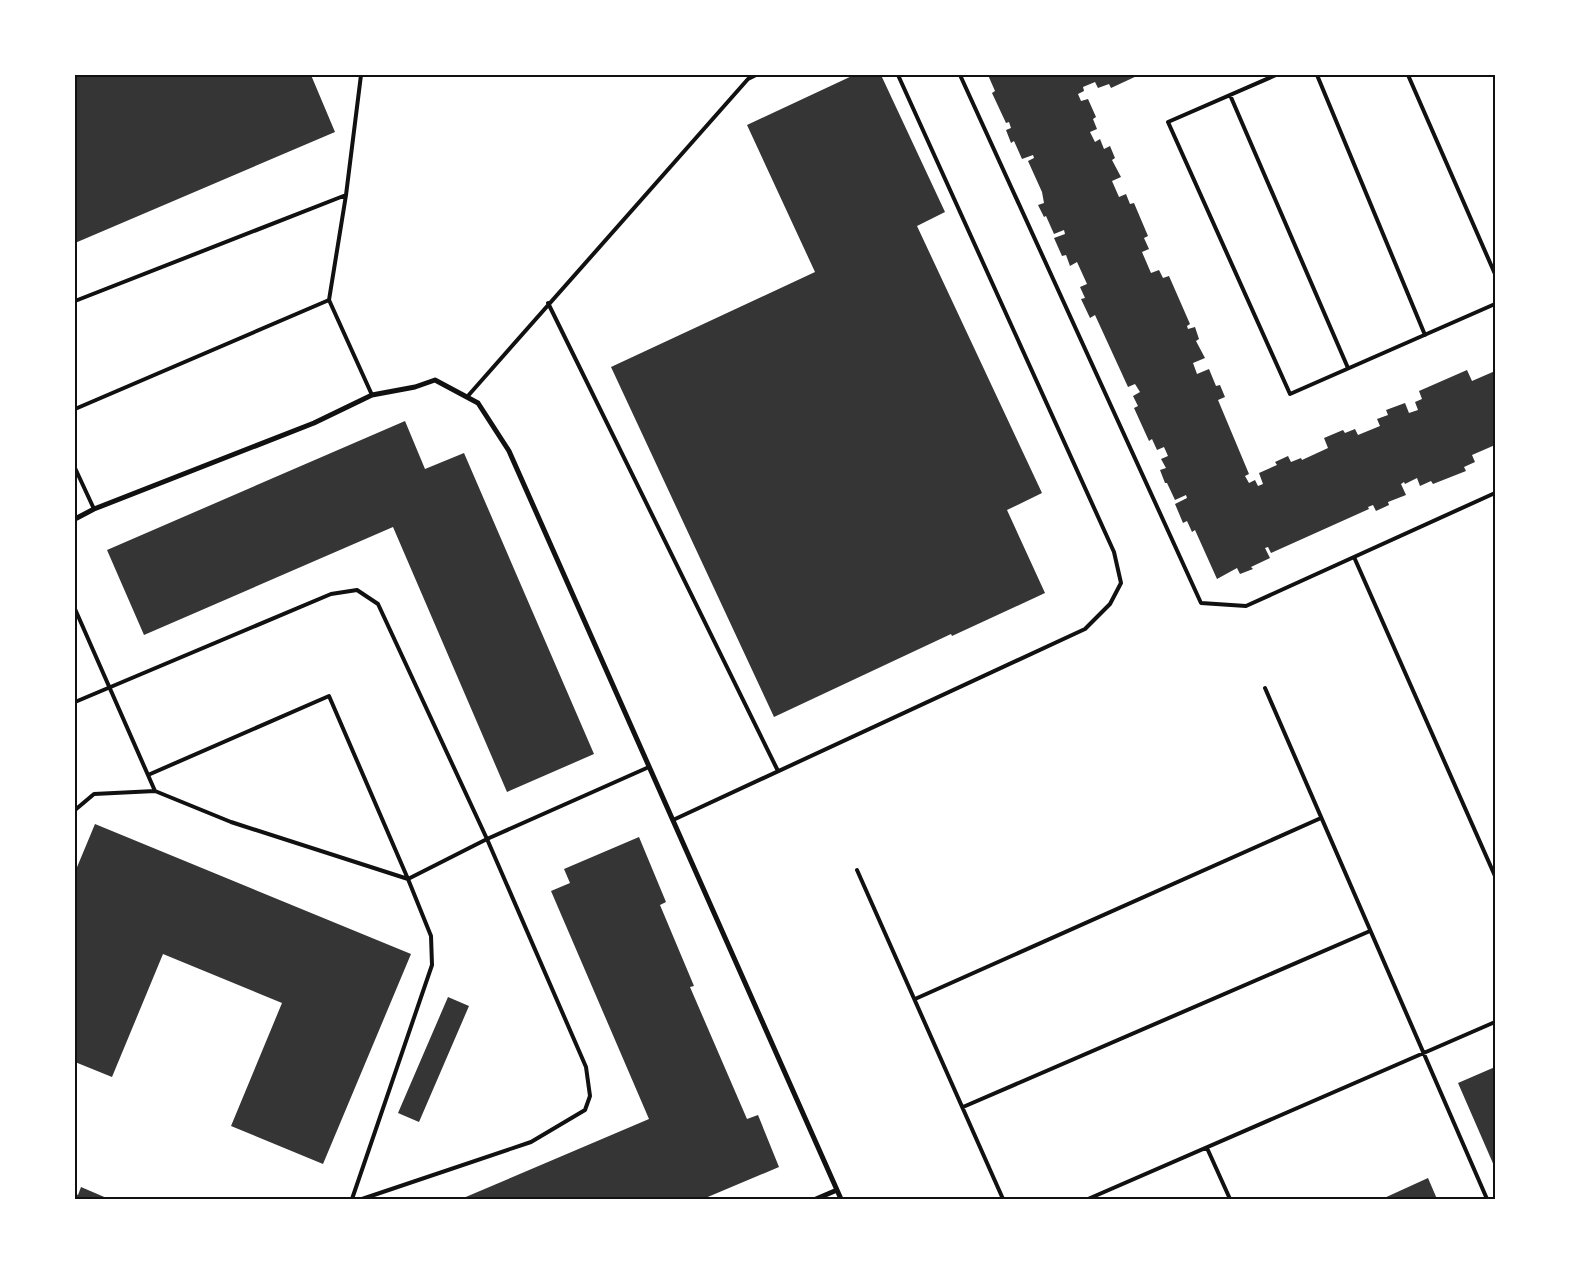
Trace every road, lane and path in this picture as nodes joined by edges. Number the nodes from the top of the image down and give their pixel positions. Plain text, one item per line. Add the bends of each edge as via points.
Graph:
1 (361, 75) edge
2 (756, 75) edge
3 (898, 75) edge
4 (960, 75) edge
5 (1276, 75) edge
6 (1317, 75) edge
7 (1408, 75) edge
8 (1230, 95) junction
9 (346, 195) junction
10 (1495, 274) edge
11 (329, 300) junction
12 (75, 301) edge
13 (548, 304) junction
14 (1495, 304) edge
15 (1424, 335) junction
16 (1348, 368) junction
17 (372, 395) junction
18 (467, 397) junction
19 (75, 409) edge
20 (75, 468) edge
21 (1495, 493) edge
22 (94, 509) junction
23 (75, 519) edge
24 (1354, 557) junction
25 (75, 608) edge
26 (110, 687) junction
27 (1266, 688) dead end
28 (75, 702) edge
29 (649, 767) junction
30 (778, 771) junction
31 (148, 775) junction
32 (155, 791) junction
33 (75, 810) edge
34 (1322, 818) junction
35 (673, 820) junction
36 (487, 840) junction
37 (857, 870) dead end
38 (1495, 876) edge
39 (408, 879) junction
40 (1370, 931) junction
41 (915, 999) junction
42 (1495, 1022) edge
43 (1424, 1053) junction
44 (963, 1107) junction
45 (1207, 1148) junction
46 (837, 1190) junction
47 (352, 1199) edge
48 (362, 1199) edge
49 (816, 1199) edge
50 (841, 1199) edge
51 (1003, 1199) edge
52 (1088, 1199) edge
53 (1230, 1199) edge
54 (1486, 1199) edge

1 - 9 lane
2 - 13 lane via 748,79
3 - 30 lane via 1114,552 1121,583 1110,604 1085,629
4 - 24 lane via 1201,603 1246,606
5 - 8 lane
6 - 15 lane
7 - 10 lane
8 - 16 lane
8 - 16 lane via 1168,122 1290,394
9 - 11 lane
9 - 12 lane
11 - 17 lane
11 - 19 lane
13 - 18 lane
13 - 30 lane
14 - 15 lane
15 - 16 lane
17 - 18 street via 434,380
17 - 22 street via 314,423
18 - 29 street via 478,403 508,451
20 - 22 lane
21 - 24 lane
22 - 23 street
24 - 38 lane
25 - 26 lane
26 - 28 lane
26 - 31 lane
26 - 36 lane via 331,594 357,590 378,604
27 - 34 lane
29 - 35 street
29 - 36 lane
30 - 35 lane
31 - 32 lane
31 - 39 lane via 329,696
32 - 33 lane via 94,794
32 - 39 lane via 231,822
34 - 40 lane
34 - 41 lane
35 - 46 street
36 - 39 lane
36 - 48 lane via 586,1068 590,1096 585,1110 531,1142
37 - 41 lane
39 - 47 lane via 431,936 432,965
40 - 43 lane
40 - 44 lane
41 - 44 lane
42 - 43 lane
43 - 45 lane
43 - 54 lane
44 - 51 lane
45 - 52 lane
45 - 53 lane
46 - 49 street
46 - 50 street

